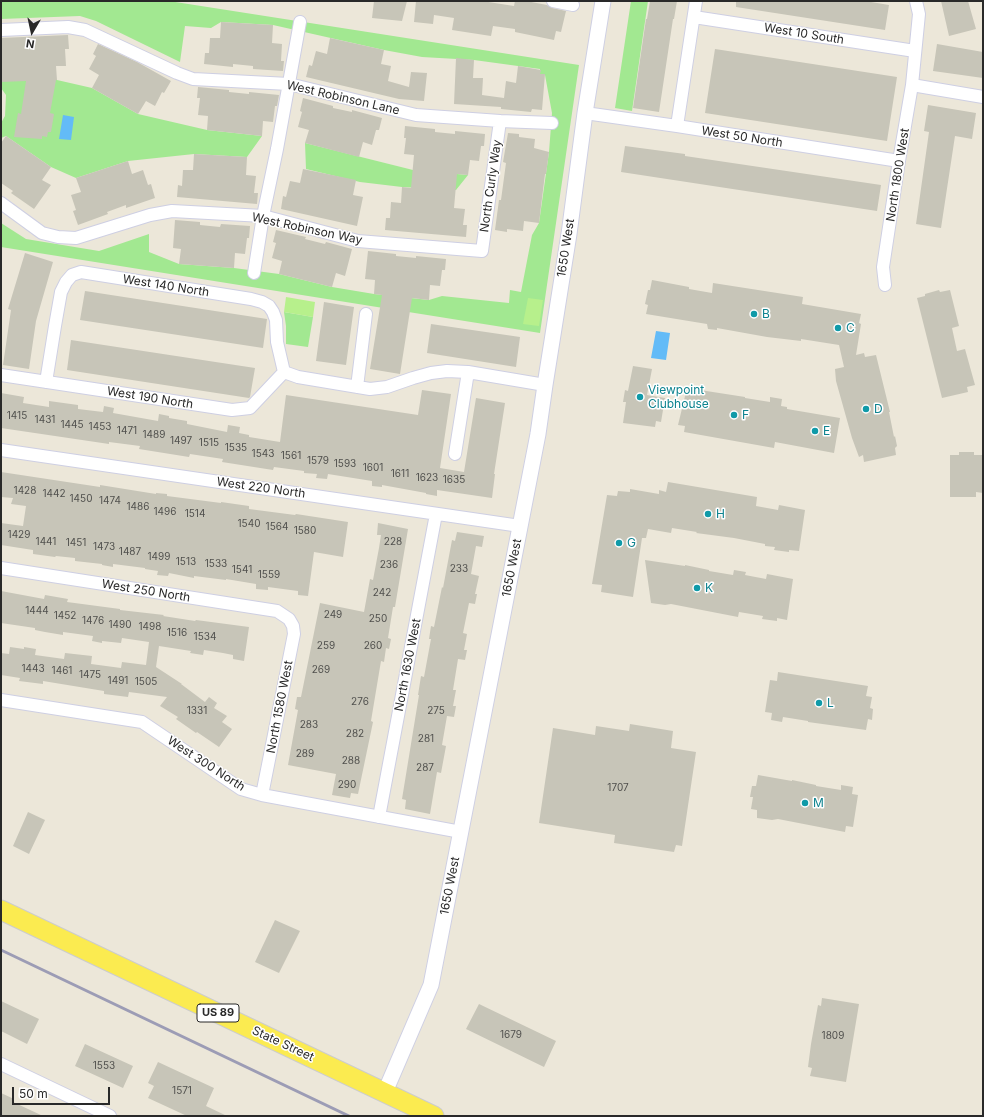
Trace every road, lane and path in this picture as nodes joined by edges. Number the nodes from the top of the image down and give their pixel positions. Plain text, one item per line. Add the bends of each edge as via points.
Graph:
1 (553, 1) edge
2 (603, 1) edge
3 (696, 1) edge
4 (916, 1) edge
5 (573, 5) dead end
6 (694, 17) junction
7 (300, 22) dead end
8 (1, 30) edge
9 (915, 51) junction
10 (289, 84) junction
11 (912, 86) junction
12 (983, 97) edge
13 (584, 113) junction
14 (500, 121) junction
15 (552, 123) dead end
16 (677, 126) junction
17 (899, 162) junction
18 (1, 203) edge
19 (263, 216) junction
20 (482, 251) joint
21 (254, 273) dead end
22 (884, 285) dead end
23 (366, 314) dead end
24 (284, 372) junction
25 (468, 372) junction
26 (1, 375) edge
27 (46, 382) junction
28 (545, 385) junction
29 (357, 387) junction
30 (1, 450) edge
31 (455, 454) dead end
32 (436, 514) junction
33 (520, 526) junction
34 (1, 568) edge
35 (289, 619) joint
36 (1, 700) edge
37 (262, 795) junction
38 (379, 817) junction
39 (461, 832) junction
40 (1, 910) edge
41 (1, 1064) edge
42 (385, 1092) junction
43 (110, 1116) edge
44 (434, 1116) edge

1 - 5 street
2 - 13 street, 1650 West
3 - 6 street
4 - 9 street, North 1800 West via 918,14
6 - 9 street, West 10 South
6 - 16 street
7 - 10 street
8 - 10 street, West Robinson Lane via 68,27 85,30 193,79
9 - 11 street, North 1800 West
10 - 14 street, West Robinson Lane via 416,115
10 - 19 street
11 - 12 street
11 - 17 street, North 1800 West
13 - 16 street, West 50 North
13 - 28 street, 1650 West via 569,234
14 - 15 street, West Robinson Lane
14 - 20 street, North Curly Way
16 - 17 street, West 50 North
17 - 22 street, North 1800 West via 884,267
18 - 19 street, West Robinson Way via 42,233 76,238 150,215 172,212
19 - 20 street, West Robinson Way via 358,241
19 - 21 street
23 - 29 street
24 - 27 street, West 190 North via 250,408 232,410
24 - 27 street, West 140 North via 277,342 276,320 269,306 262,302 81,272 72,275 61,292
24 - 29 street via 298,377
25 - 28 street
25 - 29 street via 431,373 387,387
25 - 31 street
26 - 27 street, West 190 North
28 - 33 street, 1650 West
30 - 32 street, West 220 North
32 - 33 street, West 220 North
32 - 38 street, North 1630 West
33 - 39 street, 1650 West
34 - 35 street, West 250 North via 277,611
35 - 37 street, North 1580 West via 294,634
36 - 37 street, West 300 North via 142,722 241,789
37 - 38 street, West 300 North
38 - 39 street, West 300 North
39 - 42 street, 1650 West via 431,985
40 - 42 main road, State Street / US 89
41 - 43 street
42 - 44 main road, State Street / US 89

